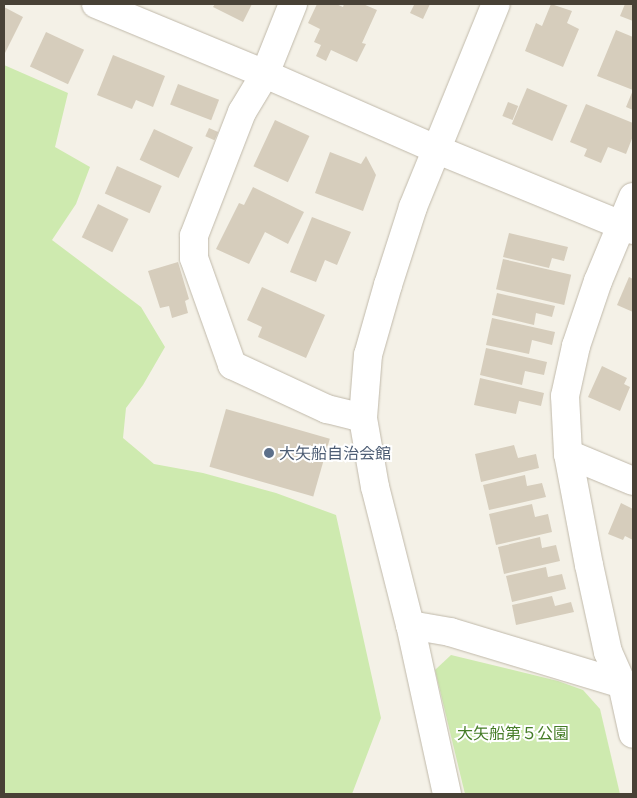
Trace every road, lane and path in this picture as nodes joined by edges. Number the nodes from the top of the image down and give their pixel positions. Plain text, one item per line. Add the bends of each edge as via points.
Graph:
1 (96, 4) edge
2 (293, 4) edge
3 (496, 4) edge
4 (265, 74) junction
5 (438, 150) junction
6 (633, 197) edge
7 (628, 228) edge
8 (362, 418) junction
9 (568, 454) junction
10 (633, 481) edge
11 (410, 625) junction
12 (627, 686) edge
13 (633, 734) edge
14 (447, 794) edge

1 - 4 street
2 - 4 street
3 - 5 street via 470,62
4 - 5 street
4 - 8 street via 242,112 194,236 194,258 232,365 327,409
5 - 7 street
5 - 8 street via 413,207 368,355
6 - 7 street
7 - 9 street via 598,281 576,346 565,396
8 - 11 street via 375,487
9 - 10 street
9 - 12 street via 608,652
11 - 12 street via 450,632
11 - 14 street
12 - 13 street

